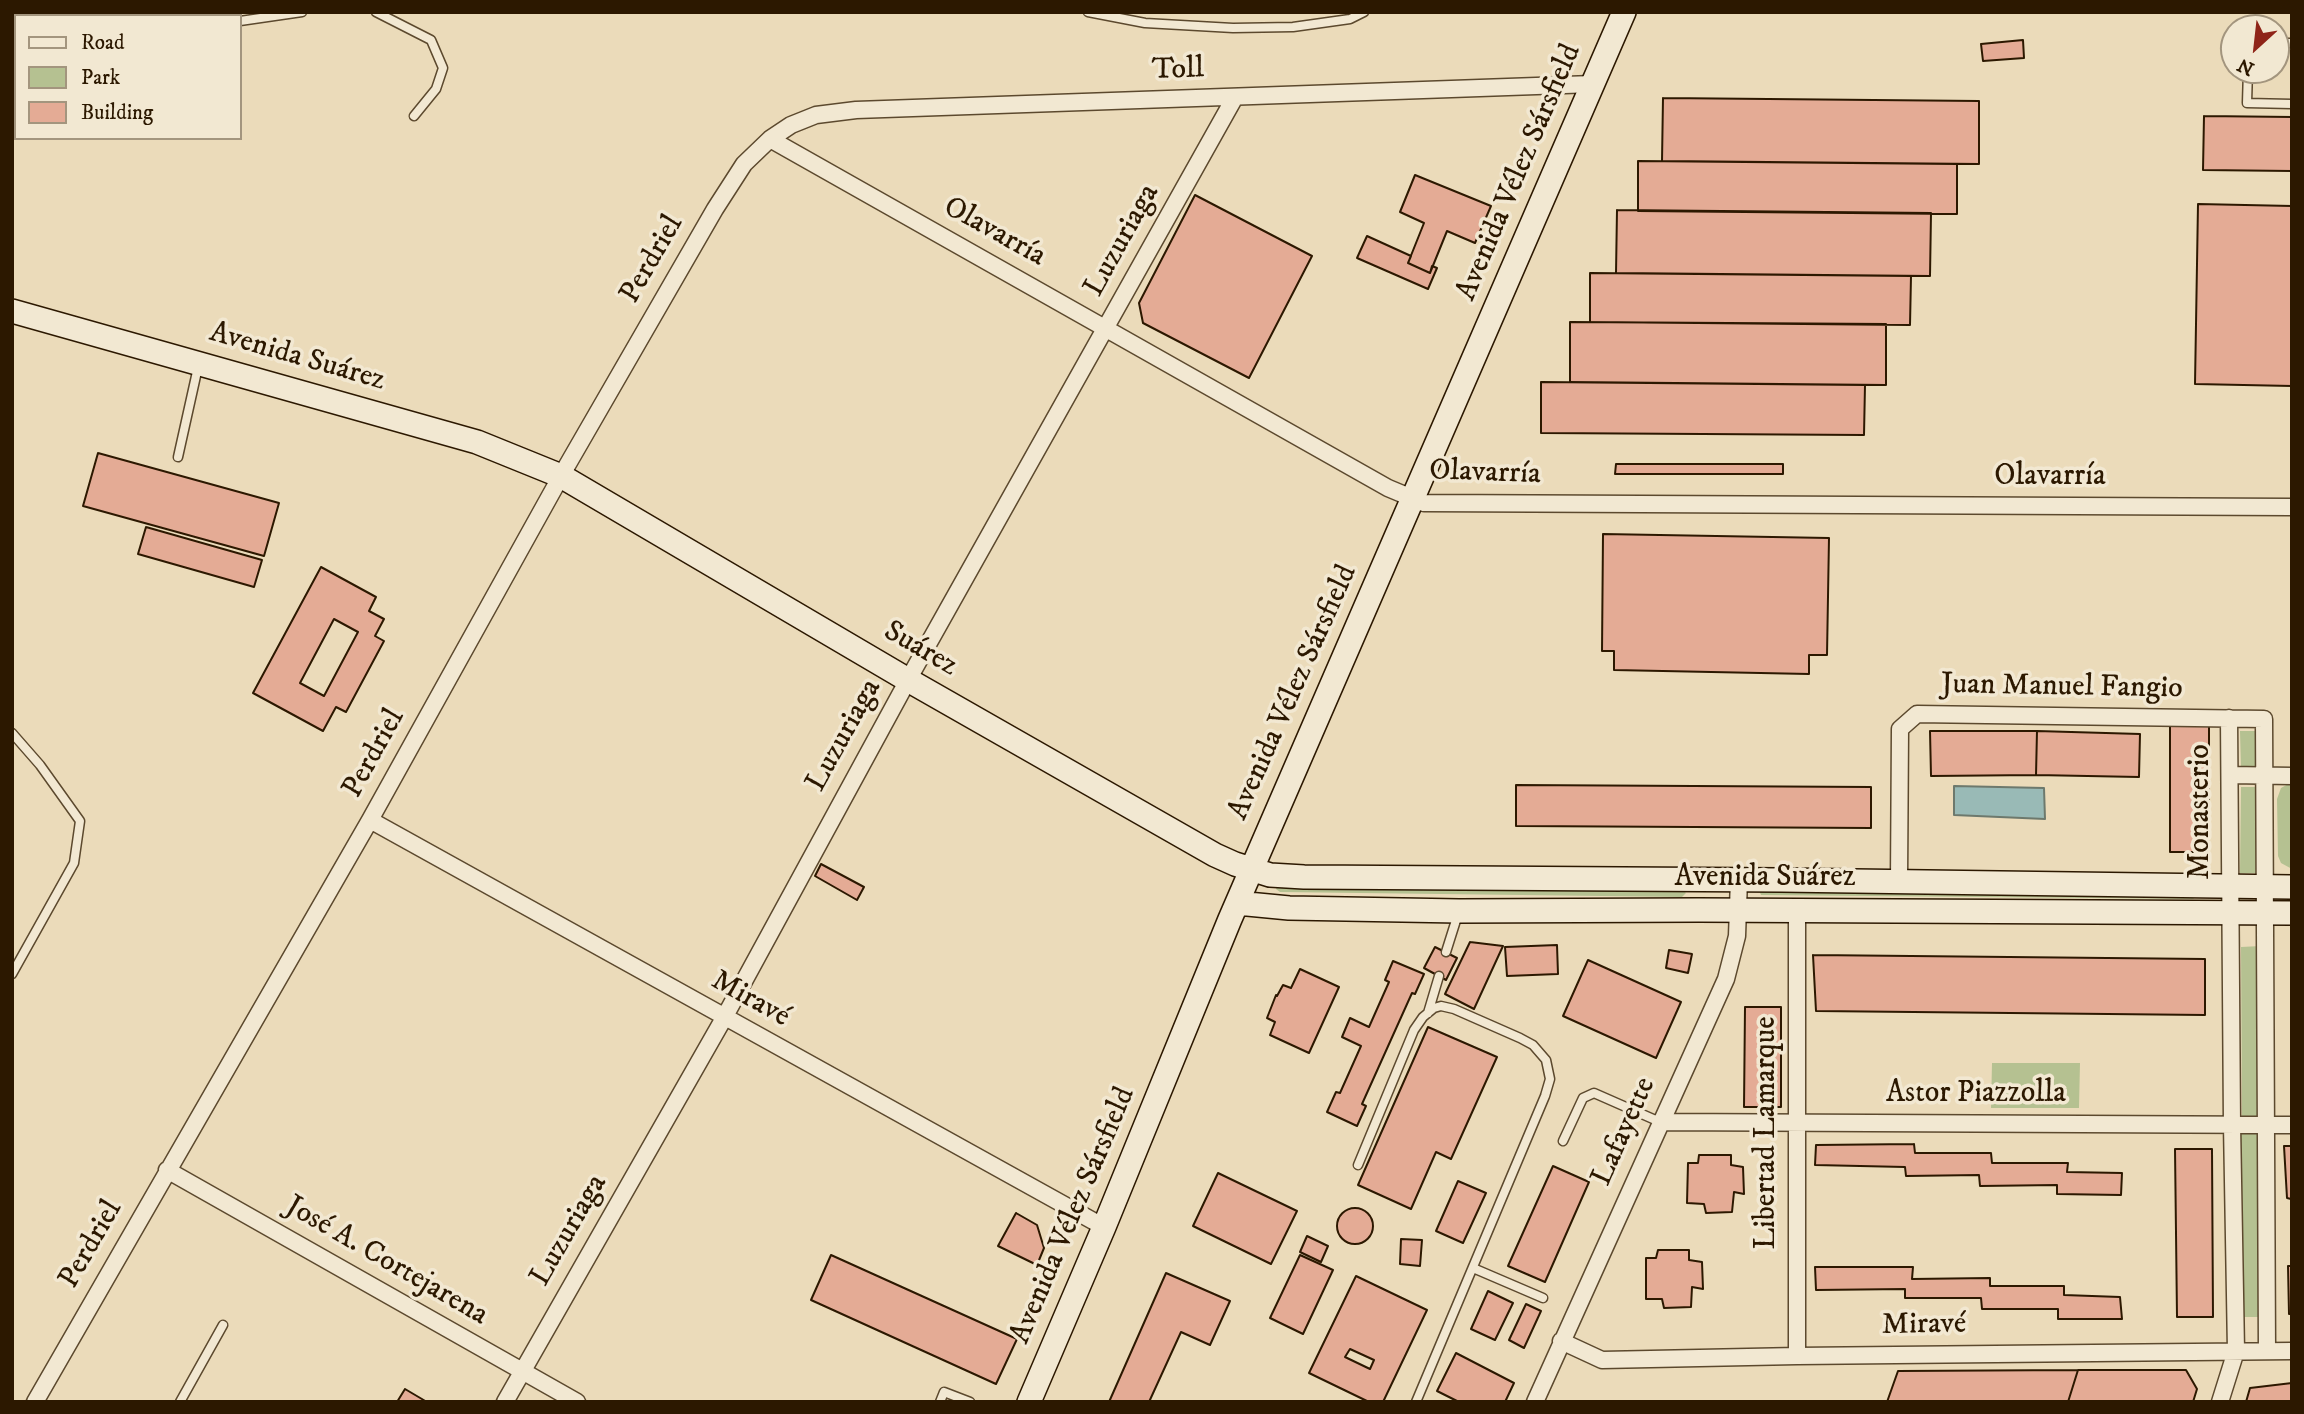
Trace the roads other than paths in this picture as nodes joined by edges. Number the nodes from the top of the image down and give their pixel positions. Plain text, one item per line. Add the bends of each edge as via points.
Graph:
1 (302, 12) edge
2 (376, 12) edge
3 (1087, 12) edge
4 (1364, 12) edge
5 (1624, 12) edge
6 (242, 21) edge
7 (1593, 84) junction
8 (2248, 84) edge
9 (1235, 97) junction
10 (2292, 104) edge
11 (414, 116) dead end
12 (770, 139) junction
13 (12, 312) edge
14 (1107, 328) junction
15 (198, 364) junction
16 (178, 457) dead end
17 (561, 476) junction
18 (1413, 500) junction
19 (2292, 507) edge
20 (908, 680) junction
21 (2229, 718) junction
22 (12, 733) edge
23 (2231, 775) junction
24 (2265, 776) junction
25 (2292, 776) edge
26 (370, 820) junction
27 (1251, 870) junction
28 (1739, 879) junction
29 (1899, 881) junction
30 (2230, 885) junction
31 (2266, 887) junction
32 (2292, 887) edge
33 (1237, 904) junction
34 (1739, 910) junction
35 (1460, 911) junction
36 (1797, 911) junction
37 (2230, 911) junction
38 (2266, 912) junction
39 (2292, 913) edge
40 (1446, 953) dead end
41 (12, 974) edge
42 (1439, 976) dead end
43 (1428, 1013) junction
44 (724, 1018) junction
45 (1660, 1122) junction
46 (1796, 1122) junction
47 (2232, 1124) junction
48 (2266, 1125) junction
49 (2292, 1125) edge
50 (1563, 1141) dead end
51 (1358, 1165) dead end
52 (167, 1170) junction
53 (1104, 1227) junction
54 (1473, 1268) junction
55 (1543, 1298) dead end
56 (223, 1325) dead end
57 (1561, 1341) junction
58 (2236, 1351) junction
59 (2267, 1351) junction
60 (2292, 1351) edge
61 (1797, 1356) junction
62 (522, 1372) junction
63 (35, 1402) edge
64 (180, 1402) edge
65 (505, 1402) edge
66 (577, 1402) edge
67 (940, 1402) edge
68 (970, 1402) edge
69 (1029, 1402) edge
70 (1416, 1402) edge
71 (1535, 1402) edge
72 (2220, 1402) edge

1 - 6 lane
2 - 11 lane via 431,40 443,68 436,89
3 - 4 lane via 1145,23 1233,28 1293,27 1350,19
5 - 7 street, Avenida Vélez Sársfield
7 - 9 street, Toll
7 - 18 street, Avenida Vélez Sársfield
8 - 10 lane via 2247,103
9 - 12 street, Toll via 830,112 803,120
9 - 14 street, Luzuriaga
12 - 14 street, Olavarría
12 - 17 street, Perdriel via 744,164 715,209
13 - 15 street, Avenida Suárez
14 - 18 street, Olavarría
14 - 20 street, Luzuriaga
15 - 16 lane
15 - 17 street, Avenida Suárez via 477,442
17 - 20 street, Suárez
17 - 26 street, Perdriel
18 - 19 street, Olavarría via 1437,504
18 - 27 street, Avenida Vélez Sársfield
20 - 27 street, Suárez via 1215,855
20 - 44 street, Luzuriaga
21 - 23 street, Monasterio
21 - 24 street, Monasterio via 2264,719
21 - 29 street, Juan Manuel Fangio via 1917,714 1900,729
22 - 41 lane via 80,821 74,863
23 - 24 street
23 - 30 street, Monasterio
24 - 25 street
24 - 31 street, Monasterio
26 - 44 street, Miravé
26 - 52 street, Perdriel
27 - 28 street, Avenida Suárez via 1304,877
27 - 33 street, Avenida Vélez Sársfield
28 - 29 street, Avenida Suárez
28 - 34 street, Lafayette
29 - 30 street, Avenida Suárez
30 - 31 street, Avenida Suárez
30 - 37 street, Monasterio
31 - 32 street, Avenida Suárez
31 - 38 street, Monasterio
33 - 35 street, Avenida Suárez
33 - 53 street, Avenida Vélez Sársfield
34 - 35 street, Avenida Suárez
34 - 36 street, Avenida Suárez
34 - 45 street, Lafayette via 1726,979
35 - 40 lane
36 - 37 street, Avenida Suárez
36 - 46 street, Libertad Lamarque
37 - 38 street, Avenida Suárez
37 - 47 street, Monasterio
38 - 39 street, Avenida Suárez
38 - 48 street, Monasterio
42 - 43 lane
43 - 51 lane via 1414,1030
43 - 54 lane via 1447,1006 1520,1038 1541,1053 1549,1068 1545,1096
44 - 53 street, Miravé
44 - 62 street, Luzuriaga
45 - 46 street, Astor Piazzolla
45 - 50 lane via 1594,1093 1583,1098
45 - 57 street, Lafayette
46 - 47 street, Astor Piazzolla
46 - 61 street, Libertad Lamarque
47 - 48 street, Astor Piazzolla
47 - 58 street, Monasterio
48 - 49 street, Astor Piazzolla
48 - 59 street, Monasterio
52 - 62 street, José A. Cortejarena
52 - 63 street, Perdriel
53 - 69 street, Avenida Vélez Sársfield
54 - 55 lane
54 - 70 lane
56 - 64 lane
57 - 61 street, Miravé via 1602,1360
57 - 71 street, Lafayette
58 - 59 street, Miravé
58 - 61 street, Miravé
58 - 72 street, Monasterio
59 - 60 street, Miravé
62 - 65 street, Luzuriaga
62 - 66 street, José A. Cortejarena
67 - 68 lane via 944,1392

